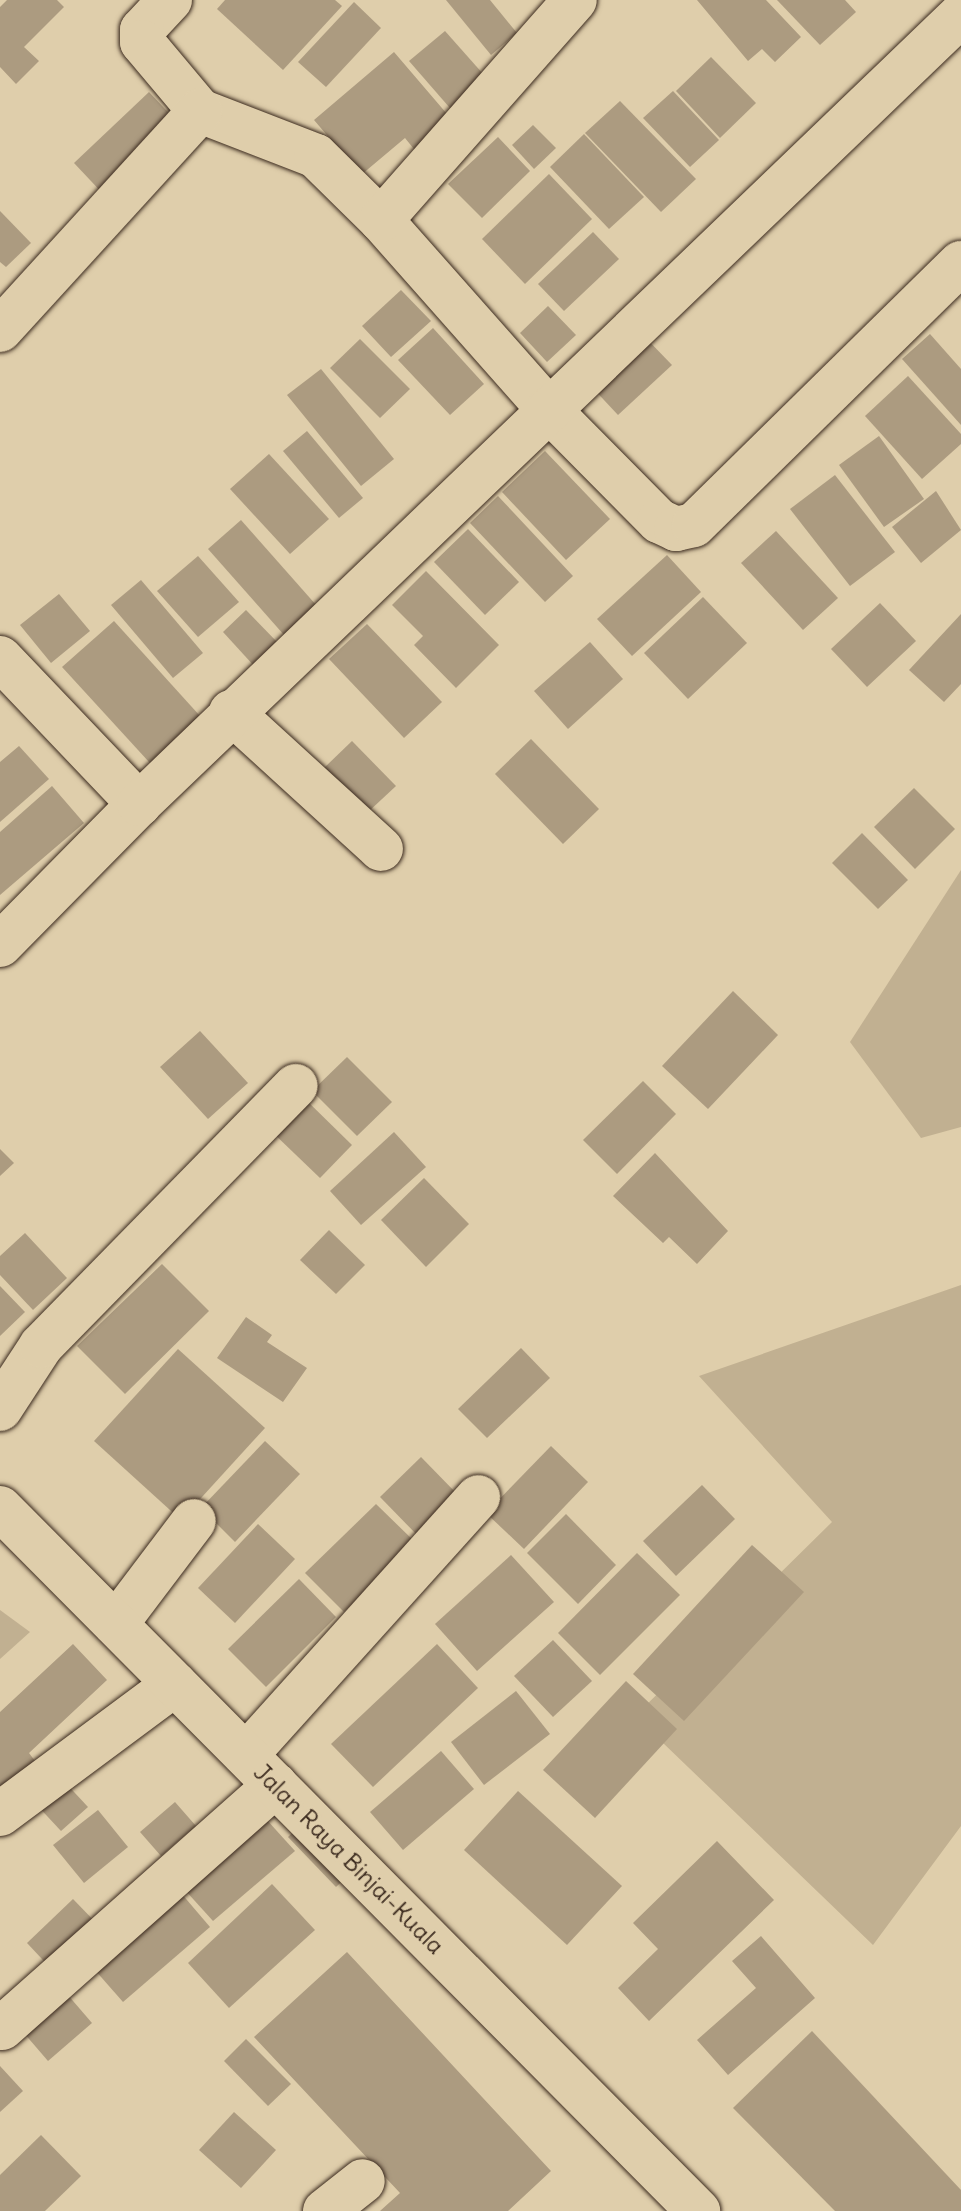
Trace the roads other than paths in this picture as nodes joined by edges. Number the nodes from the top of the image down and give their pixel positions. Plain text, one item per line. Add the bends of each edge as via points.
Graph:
1 (170, 0) edge
2 (575, 0) edge
3 (961, 15) edge
4 (200, 111) junction
5 (381, 220) junction
6 (961, 263) edge
7 (0, 330) edge
8 (548, 409) junction
9 (0, 658) edge
10 (231, 712) junction
11 (139, 804) junction
12 (381, 849) dead end
13 (0, 945) edge
14 (296, 1086) dead end
15 (0, 1409) edge
16 (478, 1497) dead end
17 (0, 1508) edge
18 (194, 1521) dead end
19 (116, 1624) junction
20 (175, 1684) junction
21 (261, 1770) junction
22 (0, 1814) edge
23 (2, 2028) dead end
24 (363, 2181) dead end
25 (325, 2211) edge
26 (698, 2211) edge

1 - 4 street via 142,30 142,42
2 - 5 street
3 - 8 street
4 - 5 street via 316,156
4 - 7 street
5 - 8 street
6 - 8 street via 684,529 659,521
8 - 10 street
9 - 11 street
10 - 11 street
10 - 12 street
11 - 13 street
14 - 15 street via 41,1346
16 - 21 street
17 - 19 street, Jalan Raya Binjai-Kuala
18 - 19 street
19 - 20 street, Jalan Raya Binjai-Kuala
20 - 21 street, Jalan Raya Binjai-Kuala
20 - 22 street
21 - 23 street
21 - 26 street, Jalan Raya Binjai-Kuala
24 - 25 street

